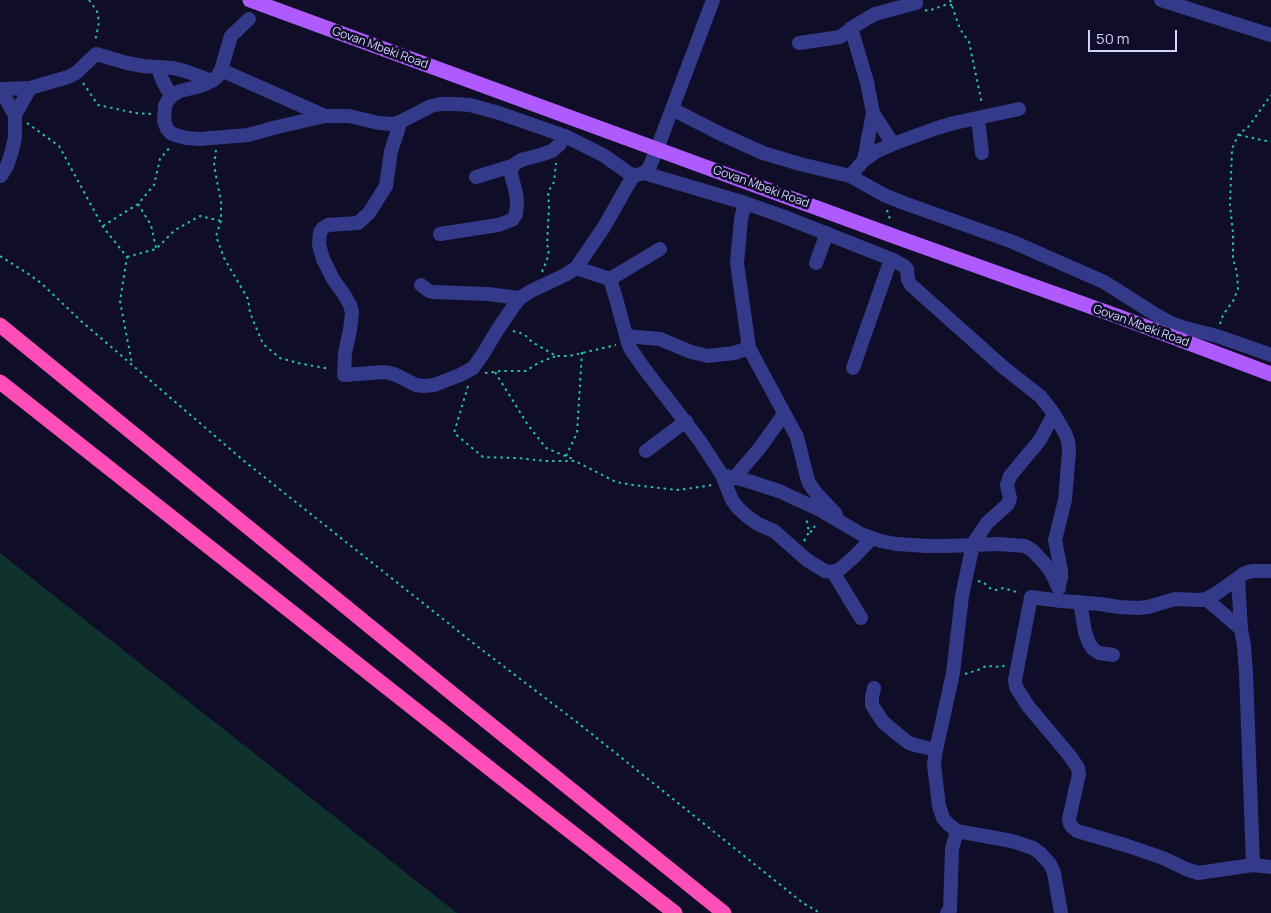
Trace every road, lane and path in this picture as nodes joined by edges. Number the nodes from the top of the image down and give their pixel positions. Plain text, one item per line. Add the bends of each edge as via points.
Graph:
1 (89, 0) edge
2 (250, 0) edge
3 (713, 0) edge
4 (950, 0) edge
5 (1160, 0) edge
6 (916, 3) joint
7 (952, 5) junction
8 (249, 18) dead end
9 (851, 28) junction
10 (1271, 35) edge
11 (799, 43) dead end
12 (96, 54) junction
13 (160, 67) junction
14 (221, 70) junction
15 (76, 73) junction
16 (212, 81) junction
17 (30, 88) junction
18 (0, 89) edge
19 (173, 95) junction
20 (1271, 95) edge
21 (672, 109) junction
22 (1019, 109) dead end
23 (873, 113) junction
24 (15, 115) junction
25 (164, 115) junction
26 (325, 116) junction
27 (981, 117) junction
28 (400, 122) junction
29 (1238, 135) junction
30 (179, 137) junction
31 (218, 138) junction
32 (563, 140) junction
33 (1271, 142) edge
34 (893, 144) junction
35 (657, 149) junction
36 (982, 153) dead end
37 (864, 160) junction
38 (512, 166) junction
39 (639, 174) junction
40 (1, 176) edge
41 (850, 176) junction
42 (476, 177) dead end
43 (884, 195) junction
44 (746, 203) junction
45 (138, 204) junction
46 (221, 221) junction
47 (103, 226) junction
48 (827, 233) junction
49 (440, 234) dead end
50 (897, 238) junction
51 (156, 248) junction
52 (660, 249) dead end
53 (0, 256) edge
54 (127, 257) junction
55 (892, 259) junction
56 (816, 263) dead end
57 (576, 268) junction
58 (610, 279) junction
59 (548, 283) junction
60 (421, 286) dead end
61 (520, 298) junction
62 (0, 325) edge
63 (524, 334) dead end
64 (1217, 336) junction
65 (627, 340) junction
66 (749, 348) junction
67 (582, 352) junction
68 (1271, 355) edge
69 (556, 356) junction
70 (132, 365) junction
71 (853, 368) dead end
72 (472, 370) junction
73 (495, 372) junction
74 (344, 374) junction
75 (1271, 374) edge
76 (0, 382) edge
77 (784, 414) junction
78 (1054, 414) junction
79 (686, 421) junction
80 (646, 450) dead end
81 (566, 456) junction
82 (575, 461) junction
83 (727, 479) junction
84 (804, 503) junction
85 (844, 523) junction
86 (872, 538) junction
87 (973, 544) junction
88 (797, 552) junction
89 (1271, 571) edge
90 (833, 572) junction
91 (1238, 578) junction
92 (966, 580) junction
93 (1058, 587) junction
94 (1031, 597) junction
95 (1206, 599) junction
96 (1061, 602) junction
97 (1080, 602) junction
98 (862, 618) dead end
99 (1240, 629) junction
100 (1113, 655) dead end
101 (1019, 659) junction
102 (953, 672) junction
103 (874, 688) dead end
104 (936, 750) junction
105 (957, 831) junction
106 (1253, 865) junction
107 (1271, 867) edge
108 (675, 913) edge
109 (724, 913) edge
110 (820, 913) edge
111 (947, 913) edge
112 (1061, 913) edge

1 - 12 path via 97,11
2 - 35 main road, Govan Mbeki Road
3 - 21 street
4 - 7 path
5 - 10 street
6 - 7 path via 928,11
6 - 9 street via 875,14
7 - 27 path via 960,29 969,42
8 - 14 street via 231,36
9 - 11 street via 835,38
9 - 23 street
12 - 13 street via 127,63
12 - 15 street
13 - 16 street via 185,71
13 - 19 street via 163,81
14 - 16 street
14 - 26 street
15 - 17 street
15 - 25 path via 98,105
16 - 19 street
17 - 18 street
17 - 24 street
18 - 24 street
19 - 25 street via 165,106
20 - 29 path via 1249,126
21 - 35 street
21 - 41 street via 763,153
22 - 27 street
23 - 34 street
23 - 37 street
24 - 40 street via 15,137
24 - 47 path via 59,146
25 - 30 street via 167,129
26 - 28 street via 349,116 386,124
26 - 31 street via 248,135
27 - 34 street
27 - 36 street
28 - 32 street via 431,106 455,104 499,113
28 - 74 street via 391,151 386,186 369,213 358,222 328,225 320,232 323,259 352,312
29 - 33 path
29 - 64 path via 1232,149 1230,205 1238,289 1223,315
30 - 31 street
30 - 45 path via 160,159 154,185
31 - 46 path via 214,165
32 - 38 street via 552,150
32 - 39 street via 603,155
32 - 59 path via 554,182 548,192 549,250 542,273
34 - 37 street
35 - 39 street via 649,168
35 - 50 main road, Govan Mbeki Road
37 - 41 street
38 - 42 street
38 - 49 street via 511,179 517,202 512,220 498,226
39 - 44 street
39 - 57 street
41 - 43 street
43 - 50 path
43 - 64 street via 1013,242 1104,282 1171,323
44 - 48 street
44 - 66 street via 740,219 737,263
45 - 47 path
45 - 51 path via 151,225
46 - 51 path via 200,216 175,230
46 - 74 path via 216,236 224,258 248,299 250,313 263,344 280,358
47 - 54 path
48 - 55 street
48 - 56 street
50 - 75 main road, Govan Mbeki Road
51 - 54 path
52 - 58 street
53 - 70 path via 41,283
54 - 70 path via 120,301
55 - 71 street
55 - 78 street via 907,268 909,283 1003,367 1036,392
57 - 58 street
57 - 59 street
58 - 65 street
59 - 61 street
60 - 61 street via 433,292
61 - 72 street
62 - 109 highway
63 - 69 path
64 - 68 street
65 - 66 street via 660,339 708,356
65 - 67 path
65 - 79 street via 643,367
66 - 77 street
67 - 69 path
67 - 81 path via 577,433
69 - 73 path via 526,371
70 - 110 path via 362,556
72 - 73 path via 488,374
72 - 74 street via 424,386 390,373
72 - 82 path via 454,433 483,457
73 - 81 path via 528,426 546,448
76 - 108 highway
77 - 83 street via 759,449
77 - 85 street via 799,442 809,483
78 - 87 street via 1040,440 1010,476 1008,504 987,523
78 - 93 street via 1068,441 1070,458 1065,500 1055,540 1061,570
79 - 80 street
79 - 83 street
81 - 82 path
82 - 83 path via 616,482 633,486 678,490
83 - 84 street via 779,491
83 - 88 street via 732,500 738,508
84 - 85 street
84 - 88 path via 809,532
85 - 86 street
86 - 87 street via 896,544
86 - 90 street via 844,566
87 - 92 street
87 - 93 street via 1025,546 1045,564
88 - 90 street via 825,571
89 - 91 street via 1252,571
90 - 98 street
91 - 95 street
91 - 99 street
92 - 94 path via 973,579 991,589 1008,589
92 - 102 street
93 - 96 street
94 - 96 street
94 - 101 street
95 - 97 street via 1175,599 1138,608
95 - 99 street
96 - 97 street
97 - 100 street via 1089,643 1099,653
99 - 106 street via 1246,672
101 - 102 path via 1002,667 986,666 966,674
101 - 106 street via 1016,688 1078,768 1069,819 1073,828 1164,858 1198,873
102 - 104 street
103 - 104 street via 872,705 884,722 909,743
104 - 105 street via 934,765 941,813
105 - 111 street via 952,849 950,910
105 - 112 street via 1012,841 1040,853 1054,873
106 - 107 street

